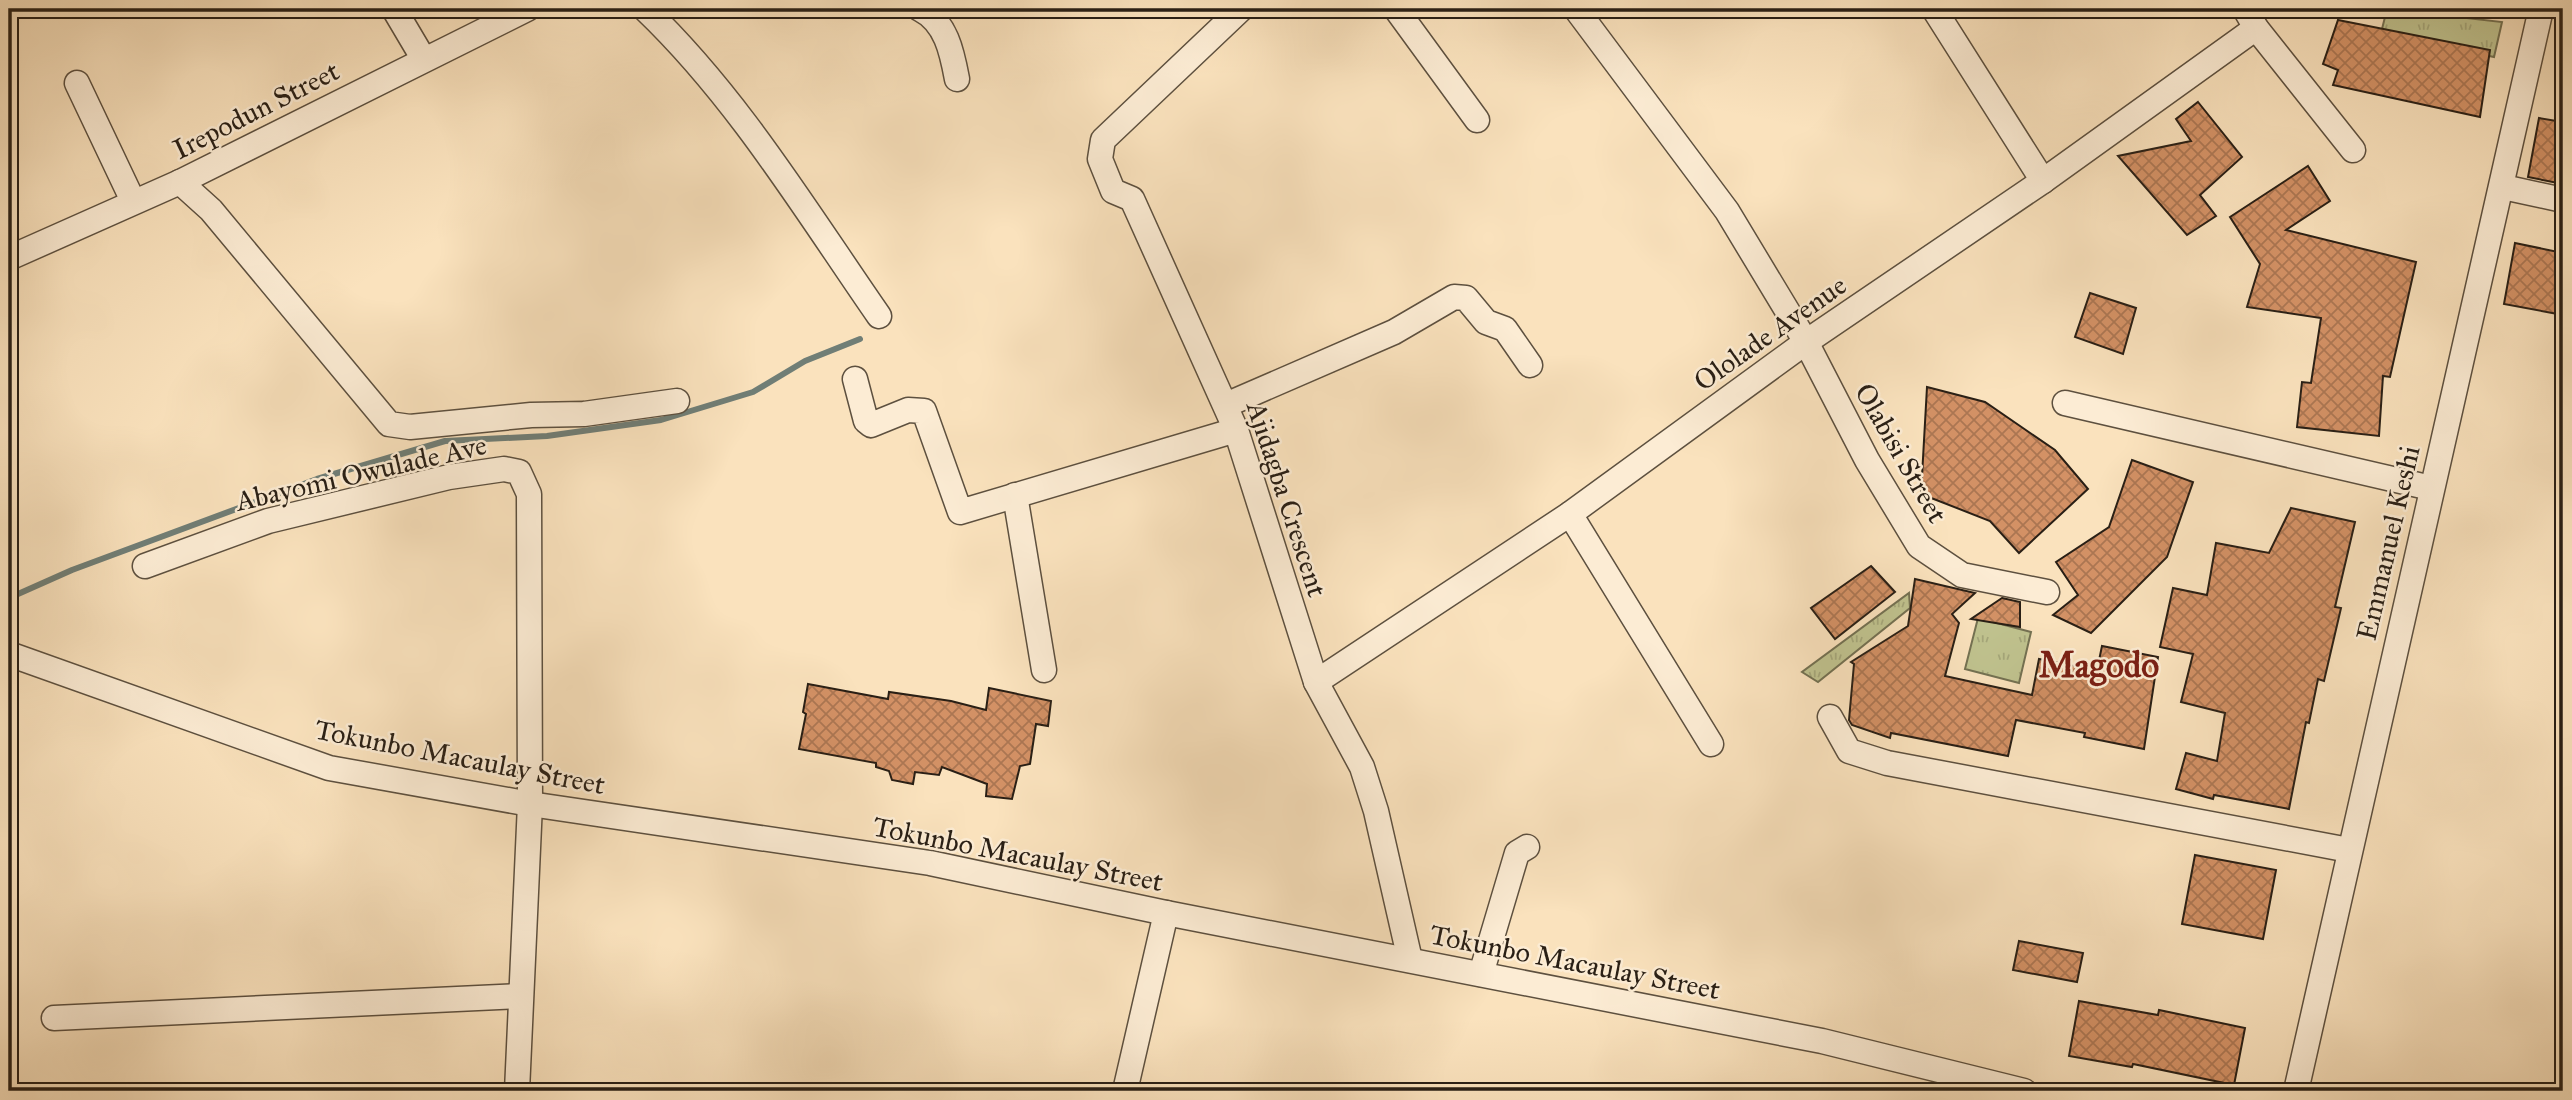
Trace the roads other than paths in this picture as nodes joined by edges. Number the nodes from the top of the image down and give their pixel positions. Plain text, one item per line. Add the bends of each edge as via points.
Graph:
1 (394, 9) edge
2 (527, 9) edge
3 (645, 9) edge
4 (920, 9) edge
5 (1241, 9) edge
6 (1396, 9) edge
7 (1576, 9) edge
8 (1934, 9) edge
9 (2541, 9) edge
10 (2250, 18) edge
11 (423, 58) junction
12 (957, 79) dead end
13 (77, 83) dead end
14 (1477, 120) dead end
15 (2353, 150) dead end
16 (2043, 181) junction
17 (180, 182) junction
18 (2503, 187) junction
19 (2563, 200) edge
20 (133, 201) junction
21 (9, 258) edge
22 (879, 316) dead end
23 (1806, 342) junction
24 (1530, 365) dead end
25 (855, 379) dead end
26 (677, 401) dead end
27 (2066, 404) dead end
28 (1226, 405) junction
29 (1236, 430) junction
30 (2431, 488) junction
31 (1015, 495) junction
32 (1570, 514) junction
33 (145, 566) dead end
34 (2047, 592) dead end
35 (9, 654) edge
36 (1044, 670) dead end
37 (1316, 682) junction
38 (1830, 717) dead end
39 (1710, 744) dead end
40 (530, 804) junction
41 (1527, 847) dead end
42 (2349, 850) junction
43 (1166, 913) junction
44 (1410, 960) junction
45 (1481, 974) junction
46 (520, 996) junction
47 (54, 1017) dead end
48 (517, 1091) edge
49 (1125, 1091) edge
50 (2024, 1091) edge
51 (2296, 1091) edge

1 - 11 street
2 - 11 street, Irepodun Street
3 - 22 street via 678,40 750,129
4 - 12 street via 951,46
5 - 28 street, Ajidagba Crescent via 1103,140 1100,159 1113,191 1132,199
6 - 14 street
7 - 23 street, Olabisi Street via 1727,211
8 - 16 street
9 - 18 street, Emmanuel Keshi
10 - 15 street
10 - 16 street, Ololade Avenue
11 - 17 street, Irepodun Street
13 - 20 street
16 - 23 street, Ololade Avenue
17 - 20 street, Irepodun Street
17 - 26 street via 211,210 389,424 410,427 584,414
18 - 19 street
18 - 30 street, Emmanuel Keshi
20 - 21 street, Irepodun Street
23 - 32 street, Ololade Avenue
23 - 34 street, Olabisi Street via 1867,460 1919,546 1962,575
24 - 28 street via 1505,328 1486,322 1466,298 1454,297 1394,332
25 - 31 street via 870,425 908,410 924,411 960,512
27 - 30 street
28 - 29 street, Ajidagba Crescent
29 - 31 street
29 - 37 street, Ajidagba Crescent
30 - 42 street, Emmanuel Keshi
31 - 36 street
32 - 37 street, Ololade Avenue
32 - 39 street
33 - 40 street, Abayomi Owulade Ave via 268,521 449,477 504,469 519,472 529,494
35 - 40 street, Tokunbo Macaulay Street via 329,768
37 - 44 street, Ajidagba Crescent via 1362,766
38 - 42 street via 1849,751 1887,763
40 - 43 street, Tokunbo Macaulay Street via 930,863
40 - 46 street, Abayomi Owulade Ave
41 - 45 street via 1517,853
42 - 51 street, Emmanuel Keshi
43 - 44 street, Tokunbo Macaulay Street
43 - 49 street
44 - 45 street, Tokunbo Macaulay Street
45 - 50 street, Tokunbo Macaulay Street via 1822,1041
46 - 47 street
46 - 48 street, Abayomi Owulade Ave

